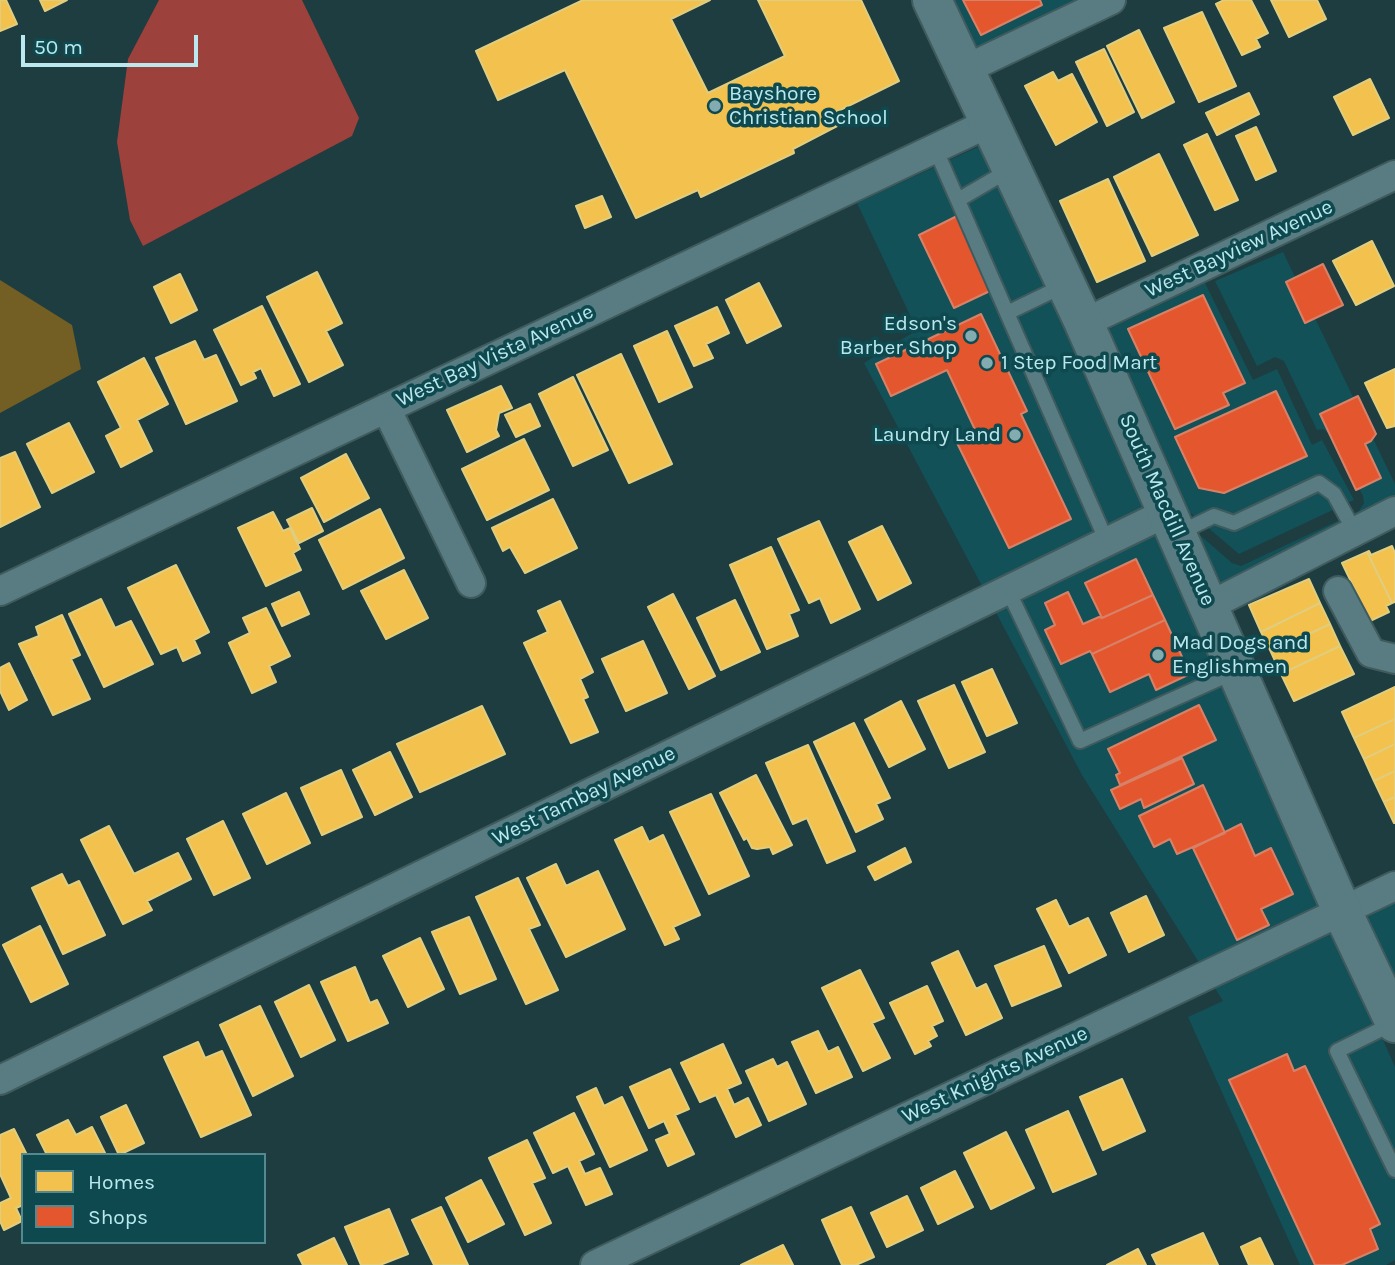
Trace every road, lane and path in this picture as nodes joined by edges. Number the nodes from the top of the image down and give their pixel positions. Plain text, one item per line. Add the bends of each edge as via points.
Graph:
1 (932, 0) edge
2 (1111, 0) edge
3 (966, 69) junction
4 (990, 122) junction
5 (935, 148) junction
6 (1012, 168) junction
7 (1395, 175) edge
8 (958, 200) junction
9 (1066, 285) junction
10 (1007, 313) junction
11 (1084, 323) junction
12 (386, 408) junction
13 (1395, 511) edge
14 (1173, 523) junction
15 (1355, 532) junction
16 (1107, 541) junction
17 (471, 583) dead end
18 (1008, 590) junction
19 (0, 591) edge
20 (1338, 591) dead end
21 (1209, 606) junction
22 (1395, 659) edge
23 (1237, 670) junction
24 (1395, 886) edge
25 (1342, 911) junction
26 (1395, 1023) edge
27 (0, 1080) edge
28 (1395, 1170) edge
29 (595, 1265) edge

1 - 3 street, South Macdill Avenue
2 - 3 street
3 - 4 street, South Macdill Avenue
4 - 5 street, West Bay Vista Avenue
4 - 6 street, South Macdill Avenue
5 - 8 lane
5 - 12 street, West Bay Vista Avenue
6 - 8 lane
6 - 9 street, South Macdill Avenue
7 - 11 street, West Bayview Avenue
8 - 10 lane
9 - 10 lane
9 - 11 street, South Macdill Avenue
10 - 16 lane
11 - 14 street, South Macdill Avenue
12 - 17 street
12 - 19 street, West Bay Vista Avenue
13 - 15 street
14 - 15 lane via 1214,516 1234,523 1319,483 1334,494
14 - 16 street, West Tambay Avenue
14 - 21 street, South Macdill Avenue
15 - 21 street
16 - 18 street, West Tambay Avenue
18 - 23 lane via 1080,741
18 - 27 street, West Tambay Avenue
20 - 22 street via 1371,653
21 - 23 street, South Macdill Avenue
23 - 25 street, South Macdill Avenue
24 - 25 street, West Knights Avenue
25 - 26 street, South Macdill Avenue
25 - 29 street, West Knights Avenue
26 - 28 lane via 1337,1051

